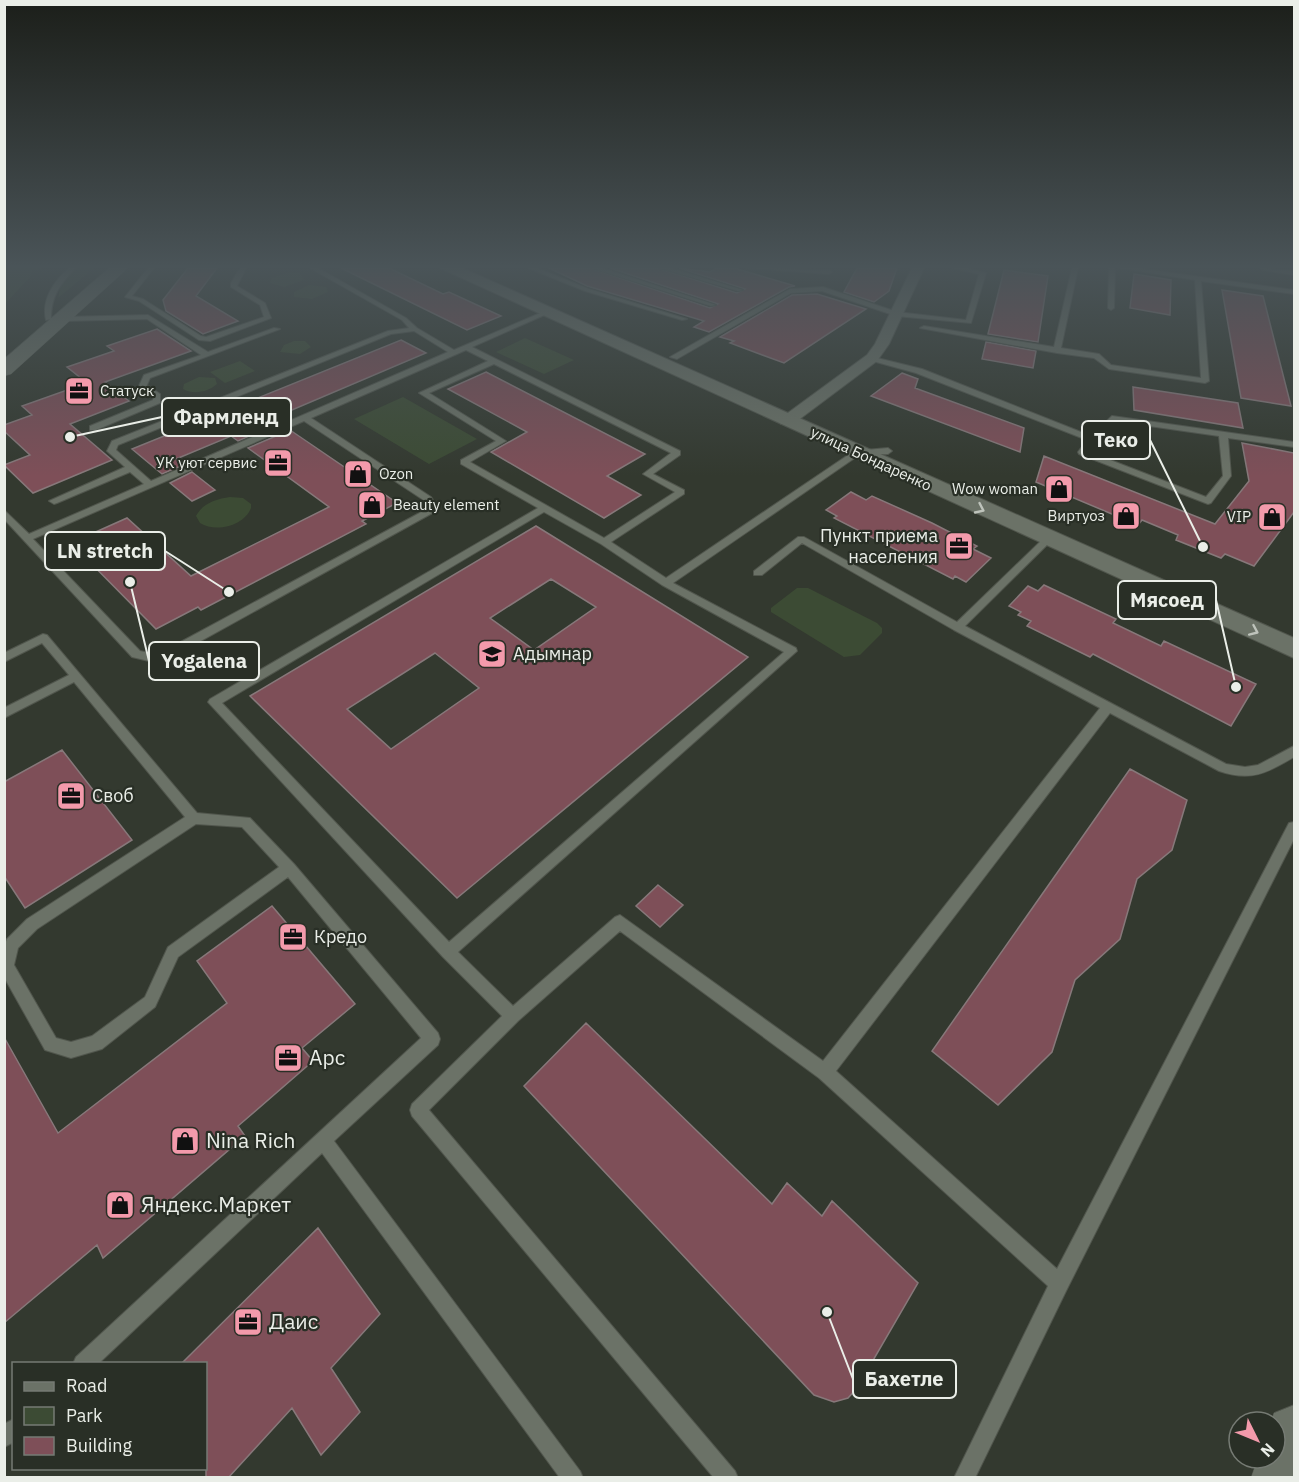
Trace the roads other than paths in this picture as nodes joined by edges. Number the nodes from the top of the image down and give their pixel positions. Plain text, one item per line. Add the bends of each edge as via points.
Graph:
1 (31, 337) edge
2 (37, 337) edge
3 (181, 337) edge
4 (253, 337) edge
5 (377, 337) edge
6 (429, 337) edge
7 (489, 337) edge
8 (607, 337) edge
9 (628, 337) edge
10 (709, 337) edge
11 (885, 337) edge
12 (977, 337) edge
13 (1060, 337) edge
14 (1202, 337) edge
15 (466, 347) junction
16 (1057, 351) junction
17 (454, 353) junction
18 (207, 354) junction
19 (4, 357) edge
20 (674, 357) junction
21 (872, 358) junction
22 (494, 361) junction
23 (4, 370) edge
24 (793, 416) junction
25 (304, 417) junction
26 (93, 428) dead end
27 (1223, 434) junction
28 (1092, 440) junction
29 (1294, 445) edge
30 (888, 451) junction
31 (857, 453) junction
32 (131, 468) junction
33 (150, 484) junction
34 (54, 501) dead end
35 (544, 508) junction
36 (4, 513) edge
37 (27, 538) junction
38 (1047, 540) junction
39 (604, 542) junction
40 (758, 573) dead end
41 (666, 583) junction
42 (958, 627) junction
43 (1294, 630) edge
44 (1294, 649) edge
45 (4, 658) edge
46 (76, 676) junction
47 (1107, 708) junction
48 (4, 714) edge
49 (1294, 751) edge
50 (195, 818) junction
51 (1294, 827) edge
52 (289, 868) junction
53 (448, 952) junction
54 (513, 1016) junction
55 (825, 1072) junction
56 (323, 1140) junction
57 (1059, 1284) junction
58 (86, 1362) edge
59 (1294, 1433) edge
60 (573, 1478) edge
61 (728, 1478) edge
62 (964, 1478) edge
63 (1280, 1478) edge

1 - 19 main road
2 - 23 main road
3 - 18 lane
4 - 18 lane
5 - 32 lane via 118,441 111,451
6 - 17 lane
7 - 15 lane
8 - 24 street, улица Бондаренко
9 - 20 street, улица Бондаренко
10 - 20 lane
11 - 21 street
12 - 16 lane
13 - 16 lane
14 - 16 lane via 1205,381 1109,367 1096,356
15 - 17 lane
15 - 22 lane
17 - 25 lane
18 - 26 lane via 147,377 143,386 157,396 157,401
20 - 24 street, улица Бондаренко
21 - 24 street
21 - 28 lane via 919,370
22 - 35 lane via 423,393 501,441 464,462
22 - 39 lane via 677,453 646,474 681,492
24 - 30 street, улица Бондаренко
24 - 31 street, улица Бондаренко
25 - 33 lane via 179,475
25 - 37 lane via 428,499 433,507 431,512 175,651 156,657 136,654
27 - 28 lane via 1112,418
27 - 28 lane via 1227,476 1208,501 1082,452
27 - 29 lane
30 - 31 lane
30 - 43 street, улица Бондаренко
31 -> 38 street, улица Бондаренко
31 - 41 lane
32 - 33 lane
32 - 34 lane
33 - 37 lane
35 - 39 lane
35 - 53 lane via 214,702
36 - 37 lane
38 - 42 lane
38 -> 44 street, улица Бондаренко
39 - 41 lane
40 - 42 lane via 801,538
41 - 53 lane via 792,651
42 - 47 lane
45 - 46 lane via 44,638
46 - 48 lane
46 - 50 lane
47 - 49 lane via 1240,773 1257,772
47 - 55 lane
50 - 52 lane via 246,822
50 - 52 lane via 32,924 12,944 6,966 51,1044 71,1050 96,1043 150,1002 173,952
51 - 57 lane
52 - 56 lane via 432,1039
53 - 54 lane
54 - 55 lane via 620,922
54 - 61 lane via 418,1110
55 - 57 lane
56 - 58 lane
56 - 60 lane
57 - 62 lane
59 - 63 main road

